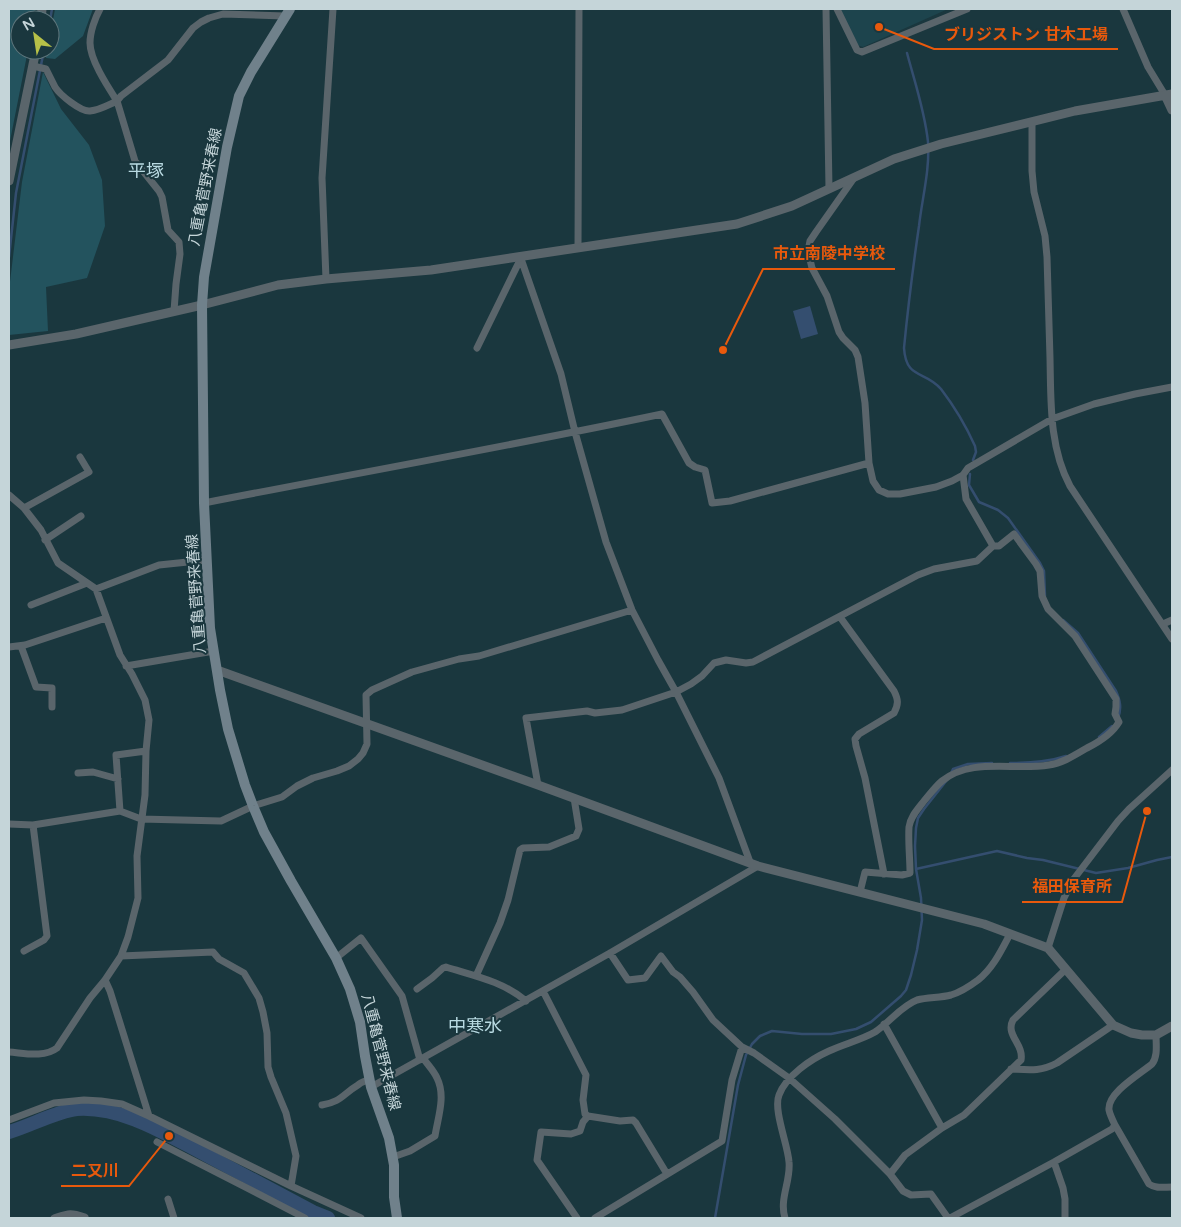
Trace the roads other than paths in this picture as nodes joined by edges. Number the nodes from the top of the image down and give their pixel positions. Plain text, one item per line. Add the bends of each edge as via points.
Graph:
1 (100, 9) edge
2 (333, 9) edge
3 (579, 9) edge
4 (826, 9) edge
5 (837, 9) edge
6 (967, 9) edge
7 (1123, 9) edge
8 (288, 12) edge
9 (34, 60) edge
10 (33, 66) junction
11 (1169, 94) edge
12 (116, 101) junction
13 (1172, 110) edge
14 (1032, 122) junction
15 (856, 176) junction
16 (9, 181) edge
17 (829, 189) junction
18 (578, 248) junction
19 (521, 257) junction
20 (326, 279) junction
21 (202, 306) junction
22 (174, 311) junction
23 (9, 345) edge
24 (477, 348) dead end
25 (1172, 387) edge
26 (1052, 419) junction
27 (575, 432) junction
28 (80, 457) dead end
29 (869, 463) junction
30 (963, 476) junction
31 (9, 495) edge
32 (204, 503) junction
33 (24, 508) junction
34 (81, 516) dead end
35 (46, 540) junction
36 (992, 546) junction
37 (207, 560) junction
38 (87, 583) junction
39 (96, 590) junction
40 (31, 605) dead end
41 (632, 610) junction
42 (840, 617) junction
43 (106, 618) junction
44 (1172, 620) edge
45 (1163, 624) junction
46 (1172, 639) edge
47 (21, 646) junction
48 (9, 647) edge
49 (214, 651) junction
50 (126, 666) junction
51 (217, 670) junction
52 (676, 692) junction
53 (52, 706) dead end
54 (367, 723) junction
55 (146, 751) junction
56 (1172, 770) edge
57 (78, 773) dead end
58 (118, 779) junction
59 (538, 785) junction
60 (574, 798) junction
61 (253, 806) junction
62 (120, 811) junction
63 (141, 819) junction
64 (9, 824) edge
65 (33, 825) junction
66 (754, 864) junction
67 (884, 874) junction
68 (860, 892) junction
69 (1010, 934) junction
70 (1048, 948) junction
71 (24, 951) dead end
72 (610, 953) junction
73 (121, 956) junction
74 (336, 958) junction
75 (1066, 969) junction
76 (476, 976) junction
77 (105, 980) junction
78 (417, 989) dead end
79 (543, 991) junction
80 (526, 1000) junction
81 (884, 1024) junction
82 (1114, 1025) junction
83 (1172, 1026) edge
84 (1156, 1035) junction
85 (742, 1047) junction
86 (9, 1052) edge
87 (422, 1059) junction
88 (1011, 1068) junction
89 (789, 1078) junction
90 (370, 1083) junction
91 (322, 1105) dead end
92 (149, 1116) junction
93 (588, 1116) junction
94 (9, 1120) edge
95 (1115, 1125) junction
96 (942, 1128) junction
97 (157, 1142) dead end
98 (392, 1157) junction
99 (1054, 1162) junction
100 (667, 1174) junction
101 (890, 1174) junction
102 (291, 1186) junction
103 (1172, 1187) edge
104 (168, 1199) dead end
105 (85, 1217) dead end
106 (54, 1218) edge
107 (174, 1218) edge
108 (305, 1218) edge
109 (361, 1218) edge
110 (397, 1218) edge
111 (577, 1218) edge
112 (595, 1218) edge
113 (785, 1218) edge
114 (949, 1218) edge
115 (1065, 1218) edge

1 - 12 street via 90,44 94,60
2 - 20 street via 322,178
3 - 18 street
4 - 17 street
5 - 6 street via 857,50 862,52
7 - 11 street via 1148,67
8 - 12 street via 223,14 201,22 168,60
8 - 21 main road, 八重亀菅野来春線 via 250,72 239,96 227,148
9 - 10 street
10 - 12 street via 46,70 65,98 85,110 101,108
10 - 16 street
11 - 13 street
11 - 14 street via 1075,110
12 - 22 street via 135,161 159,191 168,230 179,242
14 - 15 street via 933,146
14 - 26 street via 1034,192 1047,257
15 - 17 street
15 - 29 street via 810,241 808,251 839,332 858,357
17 - 18 street via 792,206 737,224
18 - 19 street
19 - 20 street via 431,270
19 - 24 street
19 - 27 street via 561,374
20 - 21 street via 278,285
21 - 22 street
21 - 32 main road, 八重亀菅野来春線
22 - 23 street via 76,334
25 - 26 street via 1094,404
26 - 30 street via 968,468
26 - 45 street via 1059,459 1070,486
27 - 29 street via 662,414 689,463 705,470 712,503 730,501
27 - 32 street
27 - 41 street via 606,542
28 - 33 street via 89,472
29 - 30 street via 873,481 879,490 888,494 936,487
30 - 36 street via 966,499
31 - 33 street
32 - 37 main road, 八重亀菅野来春線
33 - 35 street
34 - 35 street
35 - 38 street via 58,563
36 - 42 street via 977,561 918,575
36 - 67 street via 998,546 1014,534 1036,564 1045,604 1075,636 1116,699 1115,714 1119,722 1108,735 1063,761 1035,767 968,768 942,780 913,816 909,826 910,873 902,876
37 - 39 street via 159,565
37 - 49 main road, 八重亀菅野来春線
38 - 39 street
38 - 40 street
39 - 43 street
41 - 52 street
41 - 54 street via 479,656 412,672 366,695
42 - 52 street via 753,662 726,660 714,663 702,676
42 - 67 street via 898,699 898,707 891,716 855,739
43 - 47 street
43 - 50 street
44 - 45 street
45 - 46 street
47 - 48 street
47 - 53 street via 36,687 52,688
49 - 50 street
49 - 51 main road, 八重亀菅野来春線
50 - 55 street via 145,700 149,720
51 - 54 street
51 - 61 main road, 八重亀菅野来春線 via 228,729
52 - 59 street via 622,710 526,718
52 - 66 street via 719,778
54 - 59 street
54 - 61 street via 363,753 349,766 313,778 282,797
55 - 58 street via 116,755
55 - 63 street
56 - 70 street via 1118,821 1073,880
57 - 58 street via 93,772
58 - 62 street
59 - 60 street
60 - 66 street
60 - 76 street via 579,829 576,836 549,848 520,850 500,923
61 - 63 street via 221,821
61 - 74 main road, 八重亀菅野来春線 via 264,832
62 - 63 street
62 - 65 street
63 - 73 street via 137,856 138,898
64 - 65 street
65 - 71 street via 47,936
66 - 68 street
66 - 72 street
67 - 68 street via 864,872
68 - 69 street via 984,924
69 - 70 street
69 - 81 street via 994,963 964,990 912,1003
70 - 75 street
72 - 79 street
72 - 85 street via 628,980 645,978 661,956 713,1020
73 - 77 street
73 - 102 street via 213,952 244,974 259,998 267,1033 268,1068 286,1113 296,1156
74 - 87 street via 361,938 402,996
74 - 90 main road, 八重亀菅野来春線 via 360,1022
75 - 82 street
75 - 88 street via 1011,1025 1010,1030 1022,1055
76 - 78 street via 446,967
76 - 80 street via 503,986
77 - 86 street via 57,1048 42,1054
77 - 92 street
79 - 80 street
79 - 93 street via 586,1075 583,1100
80 - 87 street
81 - 89 street via 812,1060
81 - 96 street
82 - 84 street via 1130,1033
82 - 88 street via 1042,1070
83 - 84 street
84 - 95 street via 1155,1060 1118,1090 1112,1100 1109,1109
85 - 89 street
85 - 100 street via 732,1080 722,1141
87 - 90 street
87 - 98 street via 439,1084 441,1100 435,1136 410,1151
88 - 96 street via 964,1115
89 - 101 street
89 - 113 street via 777,1101 789,1160 783,1204
90 - 91 street via 358,1085 332,1104
90 - 98 main road, 八重亀菅野来春線 via 389,1138
92 - 94 street via 122,1104 84,1100 54,1104
92 - 102 street
93 - 100 street via 633,1120
93 - 111 street via 580,1131 571,1134 541,1132 537,1160
95 - 99 street
95 - 103 street via 1149,1184 1152,1187
96 - 101 street via 905,1154
97 - 108 street
98 - 110 main road, 八重亀菅野来春線
99 - 114 street
99 - 115 street via 1063,1188
100 - 112 street
101 - 114 street via 902,1191 910,1195 931,1194
102 - 109 street
104 - 107 street
105 - 106 street via 68,1213

